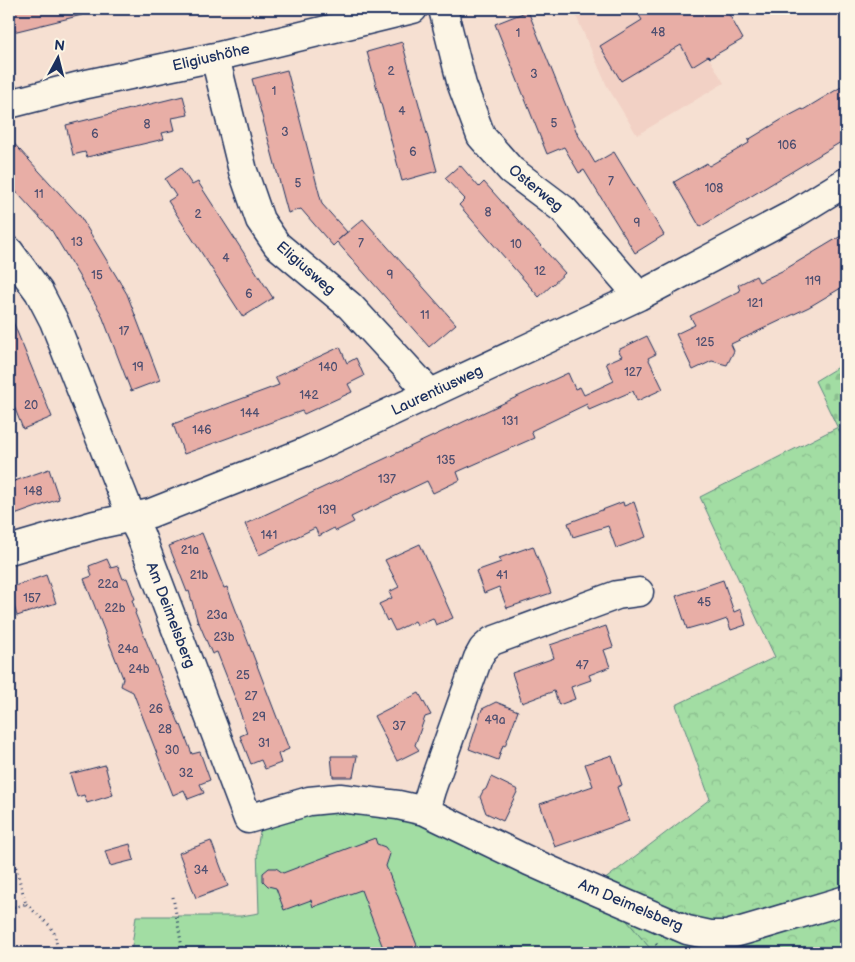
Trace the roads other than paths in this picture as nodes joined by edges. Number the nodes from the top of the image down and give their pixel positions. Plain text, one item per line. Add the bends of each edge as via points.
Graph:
1 (413, 9) edge
2 (443, 9) edge
3 (215, 58) junction
4 (9, 104) edge
5 (846, 182) edge
6 (9, 251) edge
7 (639, 296) junction
8 (430, 393) junction
9 (131, 516) junction
10 (9, 550) edge
11 (639, 592) dead end
12 (426, 811) junction
13 (846, 900) edge

1 - 3 street, Eligiushöhe
2 - 7 street, Osterweg via 462,85 481,136 511,170 564,210
3 - 4 street, Eligiushöhe via 87,84
3 - 8 street, Eligiusweg via 243,171 260,220 278,245 350,306
5 - 7 street, Laurentiusweg via 794,214
6 - 9 street, Am Deimelsberg via 39,292 54,321
7 - 8 street, Laurentiusweg
8 - 9 street, Laurentiusweg via 305,452 151,513
9 - 10 street, Laurentiusweg
9 - 12 street, Am Deimelsberg via 248,819 309,801 340,798
11 - 12 street via 617,595 492,641 483,649
12 - 13 street, Am Deimelsberg via 529,861 687,930 710,935 736,933

